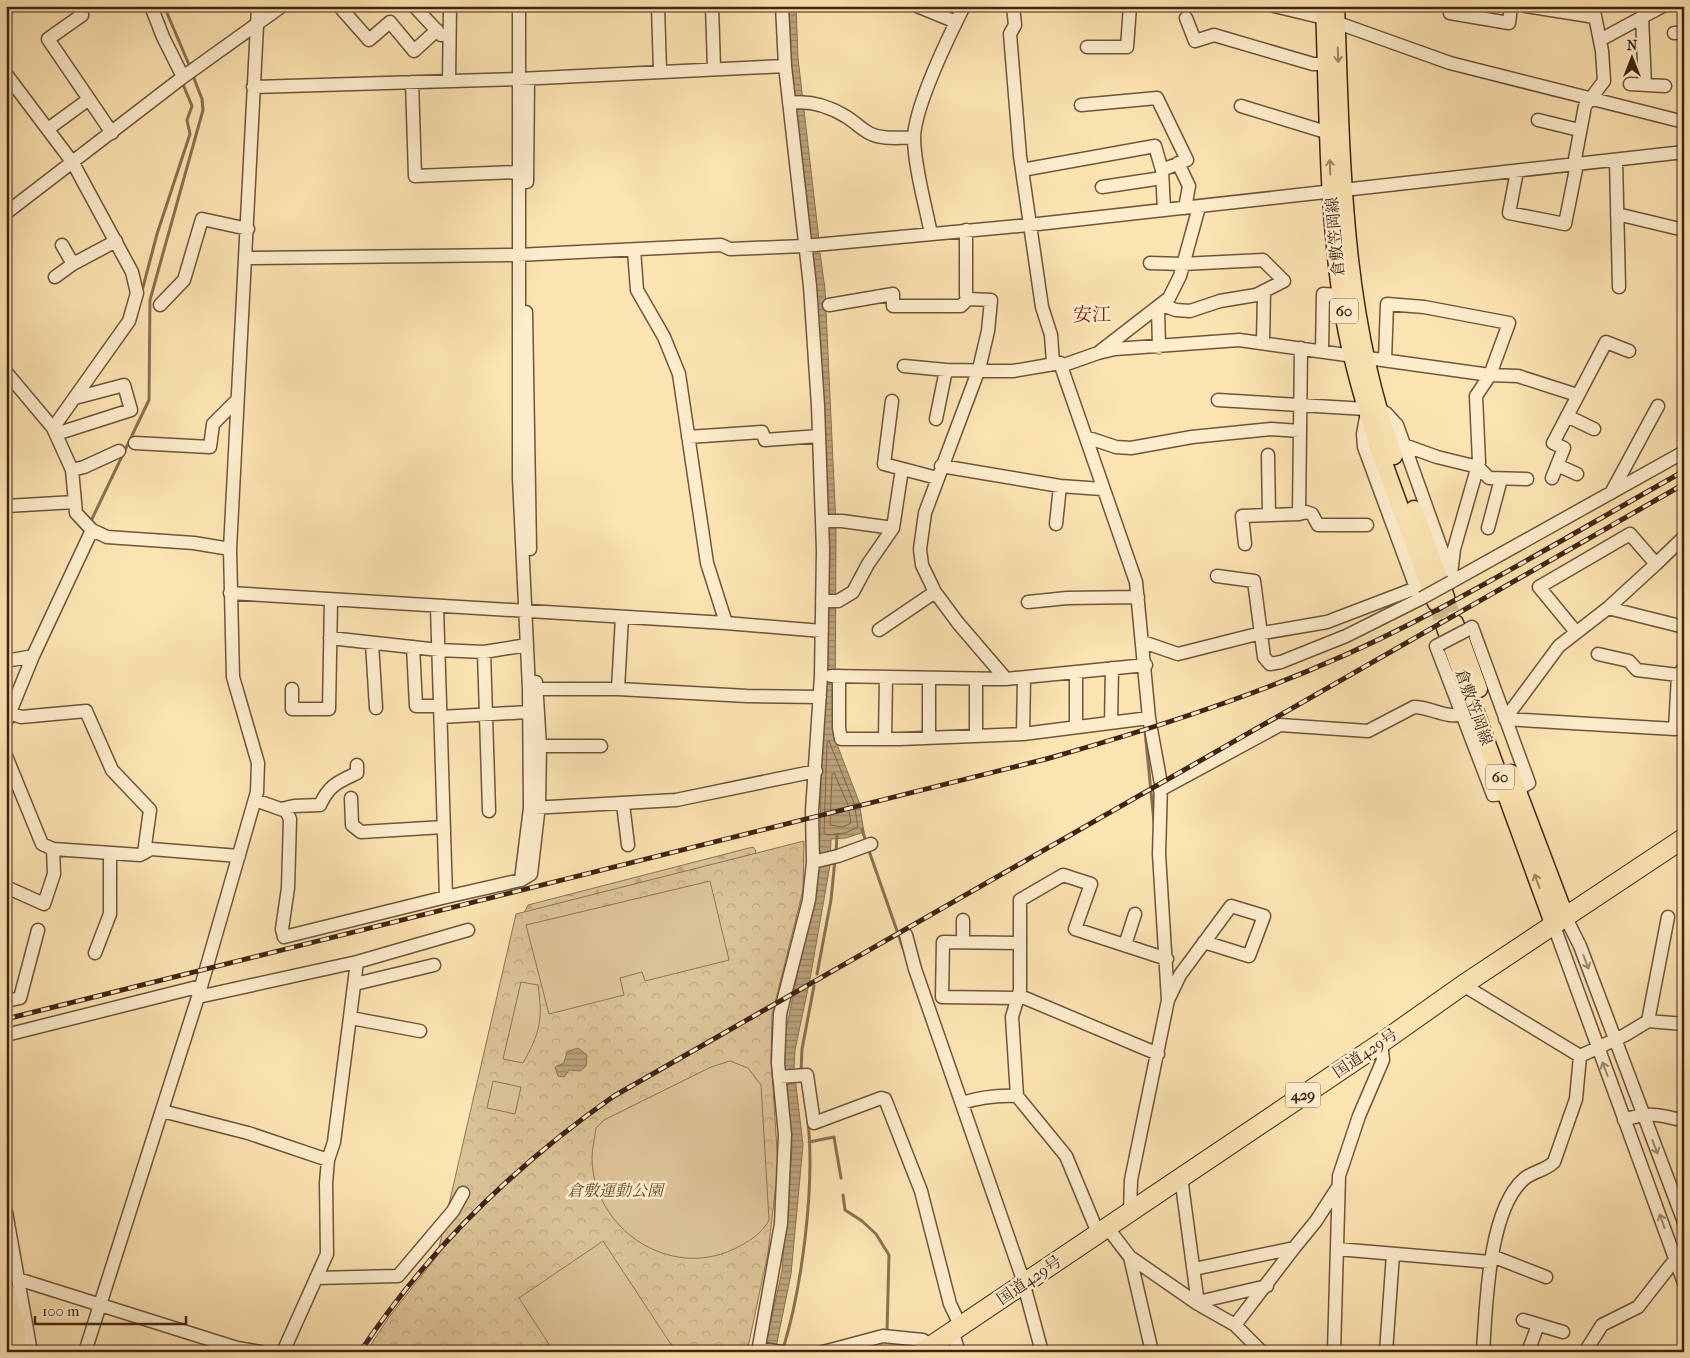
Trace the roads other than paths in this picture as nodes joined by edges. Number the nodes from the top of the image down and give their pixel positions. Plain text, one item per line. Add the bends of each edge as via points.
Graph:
1 (85, 6) edge
2 (151, 6) edge
3 (258, 6) edge
4 (282, 6) edge
5 (339, 6) edge
6 (414, 6) edge
7 (450, 6) edge
8 (519, 6) edge
9 (658, 6) edge
10 (712, 6) edge
11 (782, 6) edge
12 (917, 6) edge
13 (964, 6) edge
14 (1013, 6) edge
15 (1130, 6) edge
16 (1274, 6) edge
17 (1452, 6) edge
18 (1511, 6) edge
19 (1526, 6) edge
20 (1663, 6) edge
21 (1594, 12) edge
22 (1330, 13) edge
23 (1642, 17) junction
24 (1186, 18) dead end
25 (956, 22) junction
26 (257, 24) junction
27 (437, 30) junction
28 (1600, 40) junction
29 (449, 43) junction
30 (1087, 47) dead end
31 (1326, 64) junction
32 (785, 66) junction
33 (714, 68) junction
34 (660, 71) junction
35 (6, 74) edge
36 (183, 77) junction
37 (524, 79) junction
38 (449, 81) junction
39 (412, 82) junction
40 (1630, 84) dead end
41 (1645, 85) junction
42 (1665, 86) dead end
43 (253, 87) junction
44 (90, 99) junction
45 (1587, 101) junction
46 (796, 102) junction
47 (1082, 105) dead end
48 (1241, 106) dead end
49 (1538, 120) dead end
50 (1684, 122) edge
51 (48, 129) junction
52 (1579, 130) junction
53 (112, 133) junction
54 (1329, 133) junction
55 (914, 138) junction
56 (1684, 152) edge
57 (1616, 160) junction
58 (73, 163) junction
59 (1178, 164) junction
60 (1576, 164) junction
61 (1024, 169) junction
62 (1517, 171) junction
63 (518, 172) junction
64 (1162, 174) junction
65 (1102, 187) dead end
66 (1338, 190) junction
67 (1199, 207) junction
68 (1185, 208) junction
69 (1164, 210) junction
70 (6, 214) edge
71 (1617, 214) junction
72 (1029, 225) junction
73 (248, 229) junction
74 (966, 230) junction
75 (1684, 230) edge
76 (931, 234) junction
77 (116, 241) junction
78 (62, 245) dead end
79 (811, 245) junction
80 (634, 250) junction
81 (521, 255) junction
82 (246, 258) junction
83 (1150, 263) dead end
84 (73, 264) junction
85 (1182, 264) junction
86 (55, 277) dead end
87 (1619, 287) dead end
88 (1264, 291) junction
89 (1341, 295) junction
90 (968, 298) junction
91 (160, 305) dead end
92 (829, 305) dead end
93 (1160, 306) junction
94 (1263, 343) junction
95 (1159, 347) junction
96 (1301, 348) junction
97 (1322, 351) junction
98 (1629, 351) dead end
99 (1098, 353) junction
100 (1359, 357) junction
101 (1385, 360) junction
102 (1056, 363) junction
103 (904, 366) dead end
104 (979, 369) junction
105 (946, 370) junction
106 (6, 374) edge
107 (1490, 375) junction
108 (1577, 395) junction
109 (76, 398) junction
110 (237, 400) junction
111 (1218, 400) dead end
112 (892, 402) dead end
113 (1300, 405) junction
114 (1658, 406) dead end
115 (1370, 409) junction
116 (1566, 416) junction
117 (936, 419) dead end
118 (1594, 429) dead end
119 (55, 431) junction
120 (1300, 431) junction
121 (819, 436) junction
122 (688, 437) junction
123 (1086, 437) junction
124 (135, 443) dead end
125 (1404, 445) junction
126 (119, 451) dead end
127 (1684, 452) edge
128 (1268, 455) dead end
129 (1557, 465) junction
130 (1478, 467) junction
131 (74, 469) junction
132 (902, 469) junction
133 (939, 472) junction
134 (1577, 474) dead end
135 (1552, 478) dead end
136 (1500, 479) junction
137 (1527, 479) dead end
138 (1060, 486) junction
139 (1100, 489) junction
140 (1610, 493) junction
141 (75, 502) junction
142 (6, 506) edge
143 (1299, 514) junction
144 (1269, 515) junction
145 (828, 521) junction
146 (1056, 524) dead end
147 (1367, 525) dead end
148 (892, 528) junction
149 (1488, 528) dead end
150 (92, 530) junction
151 (1684, 538) edge
152 (1245, 544) dead end
153 (230, 549) junction
154 (1656, 564) junction
155 (1217, 576) dead end
156 (1437, 590) junction
157 (935, 592) junction
158 (230, 593) junction
159 (1136, 598) junction
160 (331, 600) junction
161 (829, 601) junction
162 (1028, 602) dead end
163 (437, 606) junction
164 (1608, 608) junction
165 (528, 612) junction
166 (622, 617) junction
167 (726, 623) junction
168 (1456, 627) junction
169 (1684, 629) edge
170 (879, 630) dead end
171 (822, 632) junction
172 (1576, 632) junction
173 (1261, 634) junction
174 (330, 638) junction
175 (1143, 642) junction
176 (372, 643) junction
177 (526, 644) junction
178 (413, 647) junction
179 (439, 650) junction
180 (484, 652) junction
181 (1598, 654) dead end
182 (33, 656) junction
183 (6, 661) edge
184 (1143, 665) junction
185 (1112, 668) junction
186 (1681, 672) edge
187 (1076, 673) junction
188 (830, 676) junction
189 (886, 677) junction
190 (929, 678) junction
191 (1024, 678) junction
192 (976, 679) junction
193 (1006, 679) junction
194 (292, 689) dead end
195 (533, 689) junction
196 (618, 689) junction
197 (820, 697) junction
198 (376, 708) dead end
199 (440, 711) junction
200 (528, 712) junction
201 (1463, 714) junction
202 (487, 715) junction
203 (8, 717) edge
204 (1145, 718) junction
205 (1505, 718) junction
206 (1111, 723) junction
207 (1076, 727) junction
208 (820, 728) junction
209 (837, 728) junction
210 (1022, 734) junction
211 (976, 736) junction
212 (929, 737) junction
213 (885, 739) junction
214 (540, 746) junction
215 (601, 746) dead end
216 (6, 756) edge
217 (357, 765) dead end
218 (816, 771) junction
219 (1160, 790) junction
220 (1512, 792) junction
221 (351, 798) dead end
222 (255, 800) junction
223 (623, 804) junction
224 (534, 808) junction
225 (281, 809) junction
226 (489, 811) dead end
227 (444, 827) junction
228 (1684, 838) edge
229 (628, 845) dead end
230 (868, 845) dead end
231 (53, 849) junction
232 (110, 853) junction
233 (144, 853) junction
234 (239, 856) junction
235 (815, 861) junction
236 (6, 887) edge
237 (446, 898) junction
238 (1135, 914) dead end
239 (1668, 917) dead end
240 (963, 920) dead end
241 (1560, 922) junction
242 (38, 930) dead end
243 (468, 930) dead end
244 (906, 935) dead end
245 (963, 942) junction
246 (1204, 942) junction
247 (1020, 943) junction
248 (1125, 945) junction
249 (95, 953) dead end
250 (1164, 958) junction
251 (358, 962) junction
252 (434, 965) dead end
253 (355, 984) junction
254 (1463, 985) junction
255 (199, 992) junction
256 (1018, 996) junction
257 (925, 997) junction
258 (942, 997) junction
259 (1168, 1000) junction
260 (6, 1001) edge
261 (351, 1018) junction
262 (1648, 1021) junction
263 (1684, 1024) edge
264 (420, 1031) dead end
265 (6, 1036) edge
266 (1615, 1040) junction
267 (1381, 1043) junction
268 (1597, 1049) junction
269 (1155, 1053) junction
270 (1580, 1056) junction
271 (781, 1076) junction
272 (1017, 1096) junction
273 (962, 1103) junction
274 (162, 1111) junction
275 (1642, 1114) junction
276 (1624, 1120) junction
277 (1684, 1121) edge
278 (328, 1160) junction
279 (1181, 1177) junction
280 (1339, 1185) junction
281 (463, 1194) dead end
282 (6, 1212) edge
283 (1130, 1212) junction
284 (1684, 1222) edge
285 (1103, 1230) junction
286 (1294, 1248) junction
287 (1684, 1248) edge
288 (1337, 1249) junction
289 (1393, 1254) junction
290 (1130, 1257) junction
291 (1491, 1259) junction
292 (1676, 1259) junction
293 (1194, 1269) junction
294 (1546, 1277) dead end
295 (316, 1278) junction
296 (1684, 1283) edge
297 (12, 1284) edge
298 (1023, 1284) junction
299 (1267, 1286) junction
300 (1198, 1303) junction
301 (100, 1306) junction
302 (1523, 1320) dead end
303 (1538, 1324) junction
304 (1235, 1325) junction
305 (956, 1328) junction
306 (1563, 1332) dead end
307 (6, 1348) edge
308 (926, 1349) edge
309 (88, 1351) edge
310 (770, 1351) edge
311 (7, 1352) edge
312 (19, 1352) edge
313 (31, 1352) edge
314 (261, 1352) edge
315 (282, 1352) edge
316 (823, 1352) edge
317 (959, 1352) edge
318 (1042, 1352) edge
319 (1152, 1352) edge
320 (1262, 1352) edge
321 (1334, 1352) edge
322 (1386, 1352) edge
323 (1483, 1352) edge
324 (1528, 1352) edge
325 (1585, 1352) edge

1 - 44 street via 80,10 82,15 48,39
2 - 36 street
3 - 26 street
4 - 26 street
5 - 27 street via 369,40 390,22 414,51
6 - 27 street
7 - 29 street
8 - 37 street
9 - 34 street
10 - 33 street
11 - 32 street
12 - 25 street
13 - 25 street
14 - 61 street via 1012,29
15 - 30 street via 1127,48
16 - 22 street
17 - 18 street via 1450,14 1509,23
19 - 21 street
20 - 23 street
21 - 28 street
22 - 31 main road, 倉敷笠岡線 / 60
22 - 45 street via 1450,63
22 -> 66 main road, 倉敷笠岡線 / 60
23 - 28 street
23 - 41 street
24 - 31 street via 1195,41 1214,35 1313,64
25 - 55 street via 920,111
26 - 36 street
26 - 43 street
27 - 29 street
28 - 45 street via 1604,81
29 - 38 street
31 - 54 main road, 倉敷笠岡線 / 60
32 - 33 street
32 - 46 street
33 - 34 street
34 - 37 street
35 - 51 street
36 - 53 street
37 - 38 street
37 - 63 street
37 - 81 street
38 - 39 street
39 - 43 street
39 - 63 street via 415,176
40 - 41 street
41 - 42 street
43 - 73 street
44 - 51 street
44 - 53 street
45 - 50 street
45 - 52 street
46 - 55 street via 839,113 870,134
46 - 79 street
47 - 59 street via 1157,98 1187,160
48 - 54 street
49 - 52 street
51 - 58 street
52 - 60 street
53 - 58 street
66 -> 54 main road, 倉敷笠岡線 / 60
55 - 76 street
56 - 57 street
57 - 60 street
57 - 71 street
58 - 70 street
58 - 77 street
59 - 64 street
59 - 68 street via 1190,186
60 - 62 street
60 - 62 street via 1565,224 1509,213
61 - 64 street via 1155,146
61 - 72 street
62 - 66 street
63 - 81 street
64 - 65 street
64 - 69 street
66 - 67 street
66 - 89 main road, 倉敷笠岡線 / 60 via 1335,252
66 - 100 main road, 倉敷笠岡線 / 60
67 - 68 street
67 - 85 street
68 - 69 street
69 - 72 street
71 - 75 street
71 - 87 street
72 - 74 street
72 - 102 street via 1042,307
73 - 82 street
73 - 91 street via 202,219 184,280
74 - 76 street
74 - 90 street
76 - 79 street
77 - 84 street
77 - 109 street via 132,272 137,293 129,322
78 - 84 street
79 - 80 street via 730,249 721,245
79 - 121 street via 810,286
80 - 81 street
80 - 122 street via 636,290 664,337 680,374
81 - 82 street
81 - 165 street
82 - 110 street
83 - 85 street
84 - 86 street
85 - 88 street via 1263,260 1284,281
85 - 93 street via 1175,288
88 - 93 street via 1190,311
88 - 94 street
89 - 97 street via 1323,294
89 - 100 main road, 倉敷笠岡線 / 60
90 - 92 street via 961,306 893,306 893,294
90 - 104 street via 991,300 992,304
93 - 95 street
93 - 99 street
94 - 95 street via 1239,340
94 - 96 street
95 - 99 street
96 - 97 street
96 - 113 street
97 - 100 street
98 - 108 street via 1606,342
99 - 102 street
100 - 101 street
100 - 115 main road, 倉敷笠岡線 / 60
101 - 107 street
101 - 107 street via 1387,304 1424,307 1509,323
102 - 104 street via 1013,371
102 - 123 street
103 - 105 street
104 - 105 street
104 - 133 street
105 - 117 street
106 - 119 street
107 - 108 street via 1518,376
107 - 130 street via 1476,396
108 - 116 street
109 - 119 street
109 - 119 street via 124,385 131,410
110 - 124 street via 213,424 210,446
110 - 153 street
111 - 113 street
112 - 132 street via 884,464
113 - 115 street
113 - 120 street
114 - 140 street
115 - 125 street via 1386,412 1396,425
115 - 156 main road, 倉敷笠岡線 / 60
115 - 156 street via 1363,434 1364,447
116 - 118 street
116 - 129 street via 1553,443 1564,448
119 - 131 street
120 - 123 street via 1271,430 1192,437 1132,448 1116,447
120 - 143 street
121 - 122 street via 765,440 762,432
121 - 145 street
122 - 167 street via 707,563
123 - 139 street
125 - 130 street
125 - 156 street
126 - 131 street
127 - 140 street
128 - 144 street
129 - 134 street
129 - 135 street
130 - 136 street via 1489,478
130 - 156 street via 1454,549
131 - 141 street
132 - 133 street
132 - 148 street
133 - 138 street
133 - 157 street via 925,514 920,549 922,565
136 - 137 street
136 - 149 street
138 - 139 street
138 - 146 street
139 - 159 street via 1131,567
140 - 156 street
141 - 142 street
141 - 150 street via 76,513
143 - 144 street
143 - 147 street via 1312,514 1318,525
144 - 152 street via 1242,516
145 - 148 street
145 - 161 street
148 - 161 street via 853,592
150 - 153 street via 107,537
150 - 182 street
151 - 154 street
153 - 158 street
154 - 164 street
154 - 172 street via 1630,534 1539,587
155 - 173 street via 1254,581
156 - 173 street via 1327,622
156 - 173 street via 1346,636 1281,662 1270,664 1264,657
157 - 170 street
157 - 193 street
158 - 160 street
158 - 222 street via 233,677 258,763
159 - 162 street via 1067,598
159 - 175 street
160 - 163 street
160 - 174 street
161 - 171 street
163 - 165 street
163 - 179 street
164 - 169 street
164 - 172 street
165 - 166 street
165 - 177 street
165 - 195 street
166 - 167 street
166 - 196 street
167 - 171 street
168 - 201 street, bridge via 1436,646
168 - 205 street via 1472,627
168 - 220 main road, 倉敷笠岡線 / 60
171 - 188 street
172 - 205 street via 1559,646
173 - 175 street via 1178,654
174 - 176 street
174 - 194 street via 329,709 292,709
175 - 184 street
176 - 178 street
176 - 198 street
177 - 180 street
177 - 195 street
178 - 179 street
178 - 199 street via 416,706
179 - 180 street
179 - 199 street
180 - 202 street
181 - 186 street via 1629,661 1637,670
182 - 183 street
182 - 203 street
184 - 185 street
184 - 204 street
185 - 187 street
185 - 206 street
186 - 205 street via 1675,729
187 - 191 street
187 - 207 street
188 - 189 street
188 - 197 street
188 - 209 street
189 - 190 street
189 - 213 street
190 - 192 street
190 - 212 street
191 - 193 street
191 - 210 street
192 - 193 street
192 - 211 street
195 - 196 street
195 - 200 street
195 - 214 street
196 - 197 street
197 - 208 street
199 - 202 street
199 - 227 street
200 - 202 street
200 - 224 street
201 - 219 street via 1454,716 1414,707 1368,731 1280,725
201 - 220 street via 1493,795
202 - 226 street
203 - 233 street via 86,711 112,770 150,810
204 - 206 street
204 - 219 street
205 - 220 street via 1529,784
206 - 207 street
207 - 210 street
208 - 209 street
208 - 218 street
209 - 213 street via 841,739
210 - 211 street
211 - 212 street
212 - 213 street
214 - 215 street
214 - 224 street
216 - 231 street via 42,844
217 - 225 street via 357,773 332,786 320,805
218 - 223 street via 676,800
218 - 235 street via 812,812
219 - 250 street via 1159,854
220 - 241 main road, 倉敷笠岡線 / 60
221 - 227 street via 352,825 361,832
222 - 225 street
222 - 234 street
223 - 224 street
223 - 229 street
224 - 237 street via 521,880
225 - 237 street via 286,811 290,820 284,937
227 - 237 street
228 - 241 highway, 国道429号 / 429
230 - 235 street
231 - 232 street
231 - 236 street via 54,874 44,904
232 - 233 street
232 - 249 street via 110,914
233 - 234 street via 151,849
234 - 255 street
235 - 271 street via 809,900 780,1014
238 - 248 street
239 - 262 street
240 - 245 street
241 - 254 highway, 国道429号 / 429
241 -> 266 street via 1580,946
241 - 268 street
242 - 260 street via 20,998
243 - 251 street
244 - 257 street
245 - 247 street
245 - 258 street via 943,942
246 - 246 street via 1231,906 1264,916 1249,956
246 - 259 street via 1180,975
247 - 248 street via 1020,900 1062,875 1091,884 1075,929
247 - 256 street
248 - 250 street
250 - 259 street
251 - 253 street
251 - 255 street
252 - 253 street
253 - 261 street
254 - 267 highway, 国道429号 / 429
254 - 270 street
255 - 265 street
255 - 274 street
256 - 258 street
256 - 269 street
256 - 272 street via 1012,1017
257 - 258 street
257 - 273 street
259 - 269 street
261 - 264 street
261 - 278 street via 334,1142
262 - 263 street
262 - 266 street
266 - 268 street
266 - 275 street
267 - 279 highway, 国道429号 / 429
267 - 280 street via 1383,1060 1360,1116 1339,1176
268 - 270 street
276 -> 268 street
269 - 283 street via 1131,1180
270 - 291 street via 1576,1099 1554,1162 1525,1178 1515,1189 1499,1223
271 - 305 street via 807,1075 814,1124 885,1099 921,1191
271 - 310 street via 784,1135 781,1224
272 - 273 street via 992,1096
272 - 285 street via 1066,1156
273 - 298 street
274 - 278 street via 248,1133
274 - 301 street
275 - 276 street
275 - 277 street via 1660,1114
275 -> 284 street
292 -> 276 street
278 - 295 street via 327,1254
279 - 283 highway, 国道429号 / 429
279 - 293 street
280 - 286 street
280 - 288 street
281 - 295 street via 453,1211 398,1276
282 - 297 street
283 - 285 highway, 国道429号 / 429
285 - 290 street
285 - 298 highway, 国道429号 / 429
286 - 293 street
286 - 299 street
287 - 292 street
288 - 289 street
288 - 321 street
289 - 291 street
289 - 322 street
290 - 300 street
290 - 319 street
291 - 294 street
291 - 323 street
292 - 296 street
292 - 325 street via 1638,1307 1602,1325
293 - 300 street
295 - 315 street
297 - 301 street
297 - 312 main road
297 - 313 street
298 - 305 highway, 国道429号 / 429
298 - 318 street
299 - 300 street
299 - 304 street
300 - 304 street
301 - 309 street
301 - 314 street via 237,1348
302 - 303 street
303 - 306 street
303 - 324 street
304 - 320 street
305 - 308 highway, 国道429号 / 429
305 - 317 street
307 - 311 street
308 - 316 street via 923,1340 883,1336

